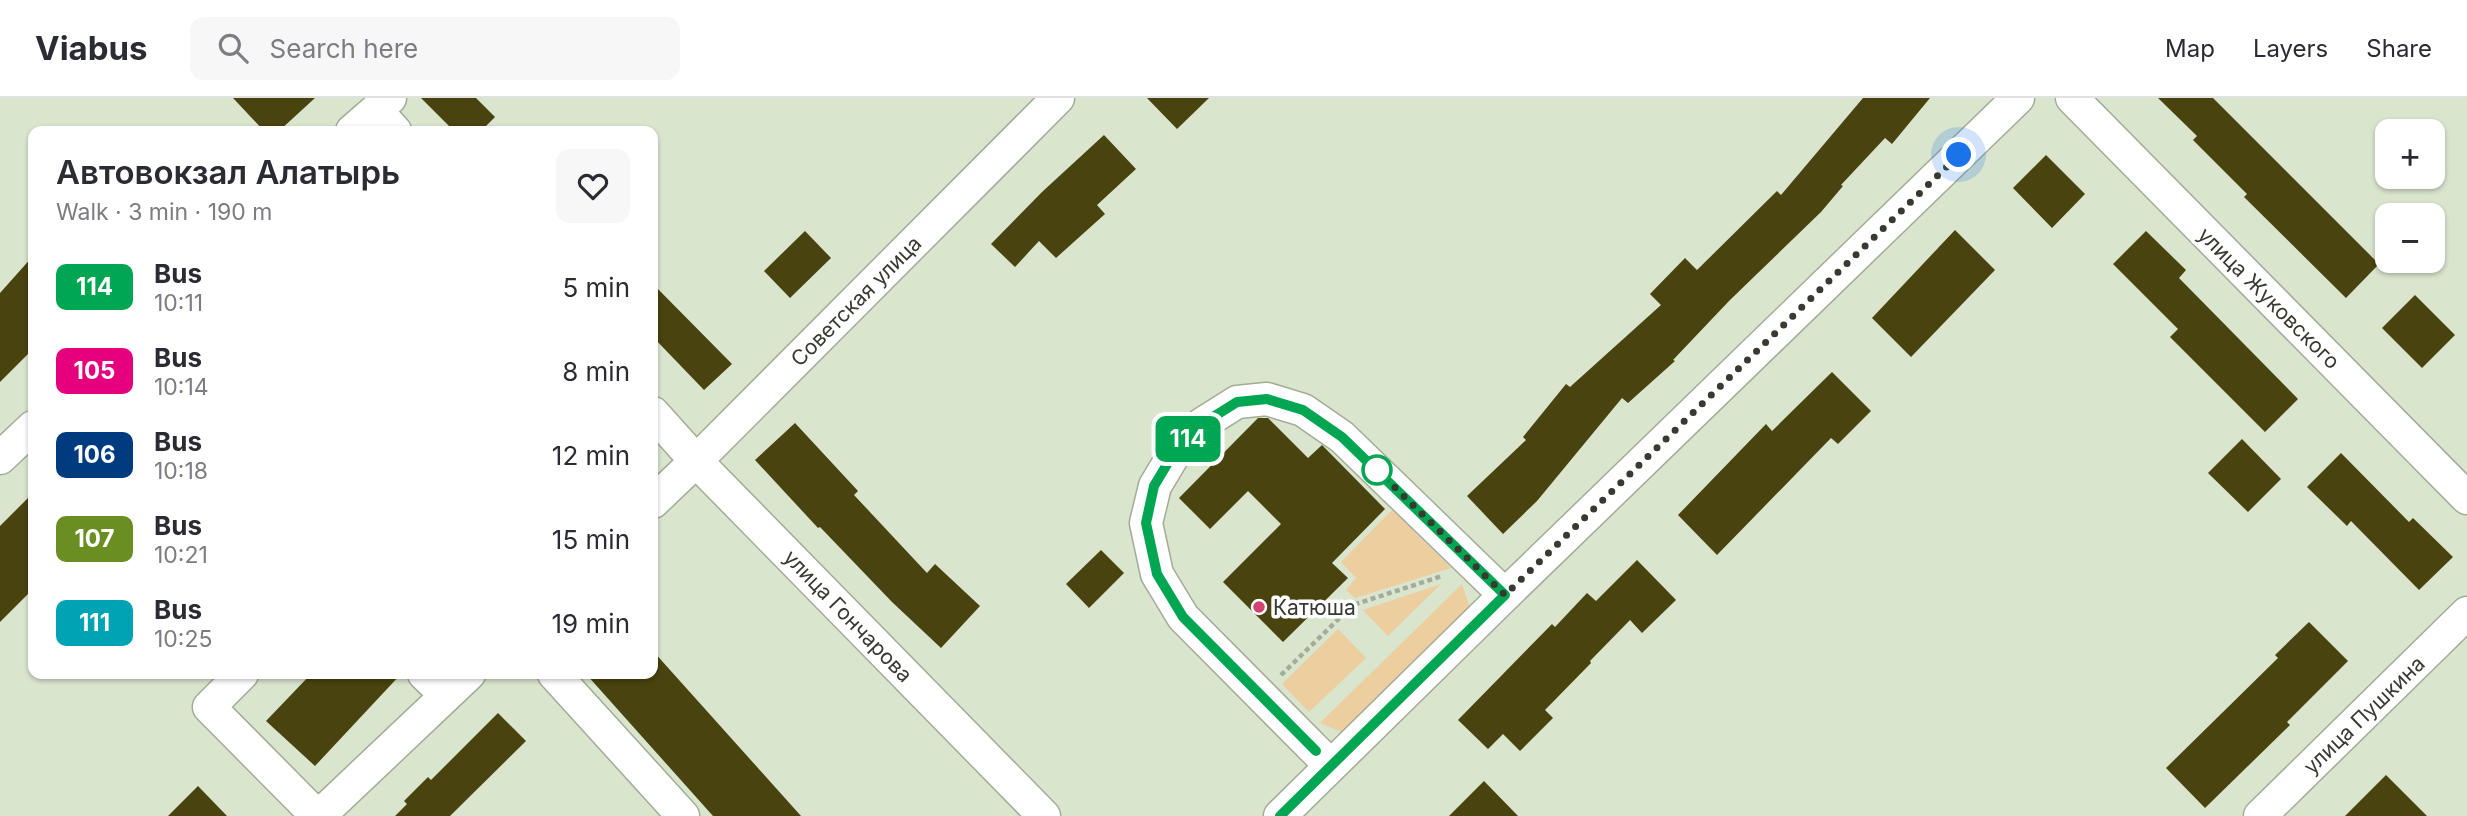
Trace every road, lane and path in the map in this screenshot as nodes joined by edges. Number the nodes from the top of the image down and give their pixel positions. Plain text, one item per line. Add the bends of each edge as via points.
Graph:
1 (1058, 98) edge
2 (2018, 98) edge
3 (2072, 98) edge
4 (387, 113) edge
5 (362, 126) edge
6 (658, 419) edge
7 (28, 432) edge
8 (0, 458) edge
9 (696, 461) junction
10 (658, 497) edge
11 (2467, 498) edge
12 (1467, 557) junction
13 (1505, 595) junction
14 (2467, 613) edge
15 (237, 679) edge
16 (559, 679) edge
17 (435, 684) edge
18 (1261, 695) junction
19 (1331, 766) junction
20 (318, 816) edge
21 (683, 816) edge
22 (1044, 816) edge
23 (1280, 816) edge
24 (2260, 816) edge

1 - 9 street, Советская улица
2 - 13 street
3 - 11 street, улица Жуковского
4 - 5 street
6 - 9 street, улица Гончарова
7 - 8 street
9 - 10 street, Советская улица
9 - 22 street, улица Гончарова
12 - 13 street
12 - 18 path via 1453,572 1353,605
12 - 18 street via 1342,437 1303,410 1267,399 1237,402 1202,424 1175,451 1154,486 1146,523 1157,574 1183,617
13 - 19 street
14 - 24 street, улица Пушкина
15 - 20 street via 209,707
16 - 21 street
17 - 20 street
18 - 19 street
19 - 23 street

